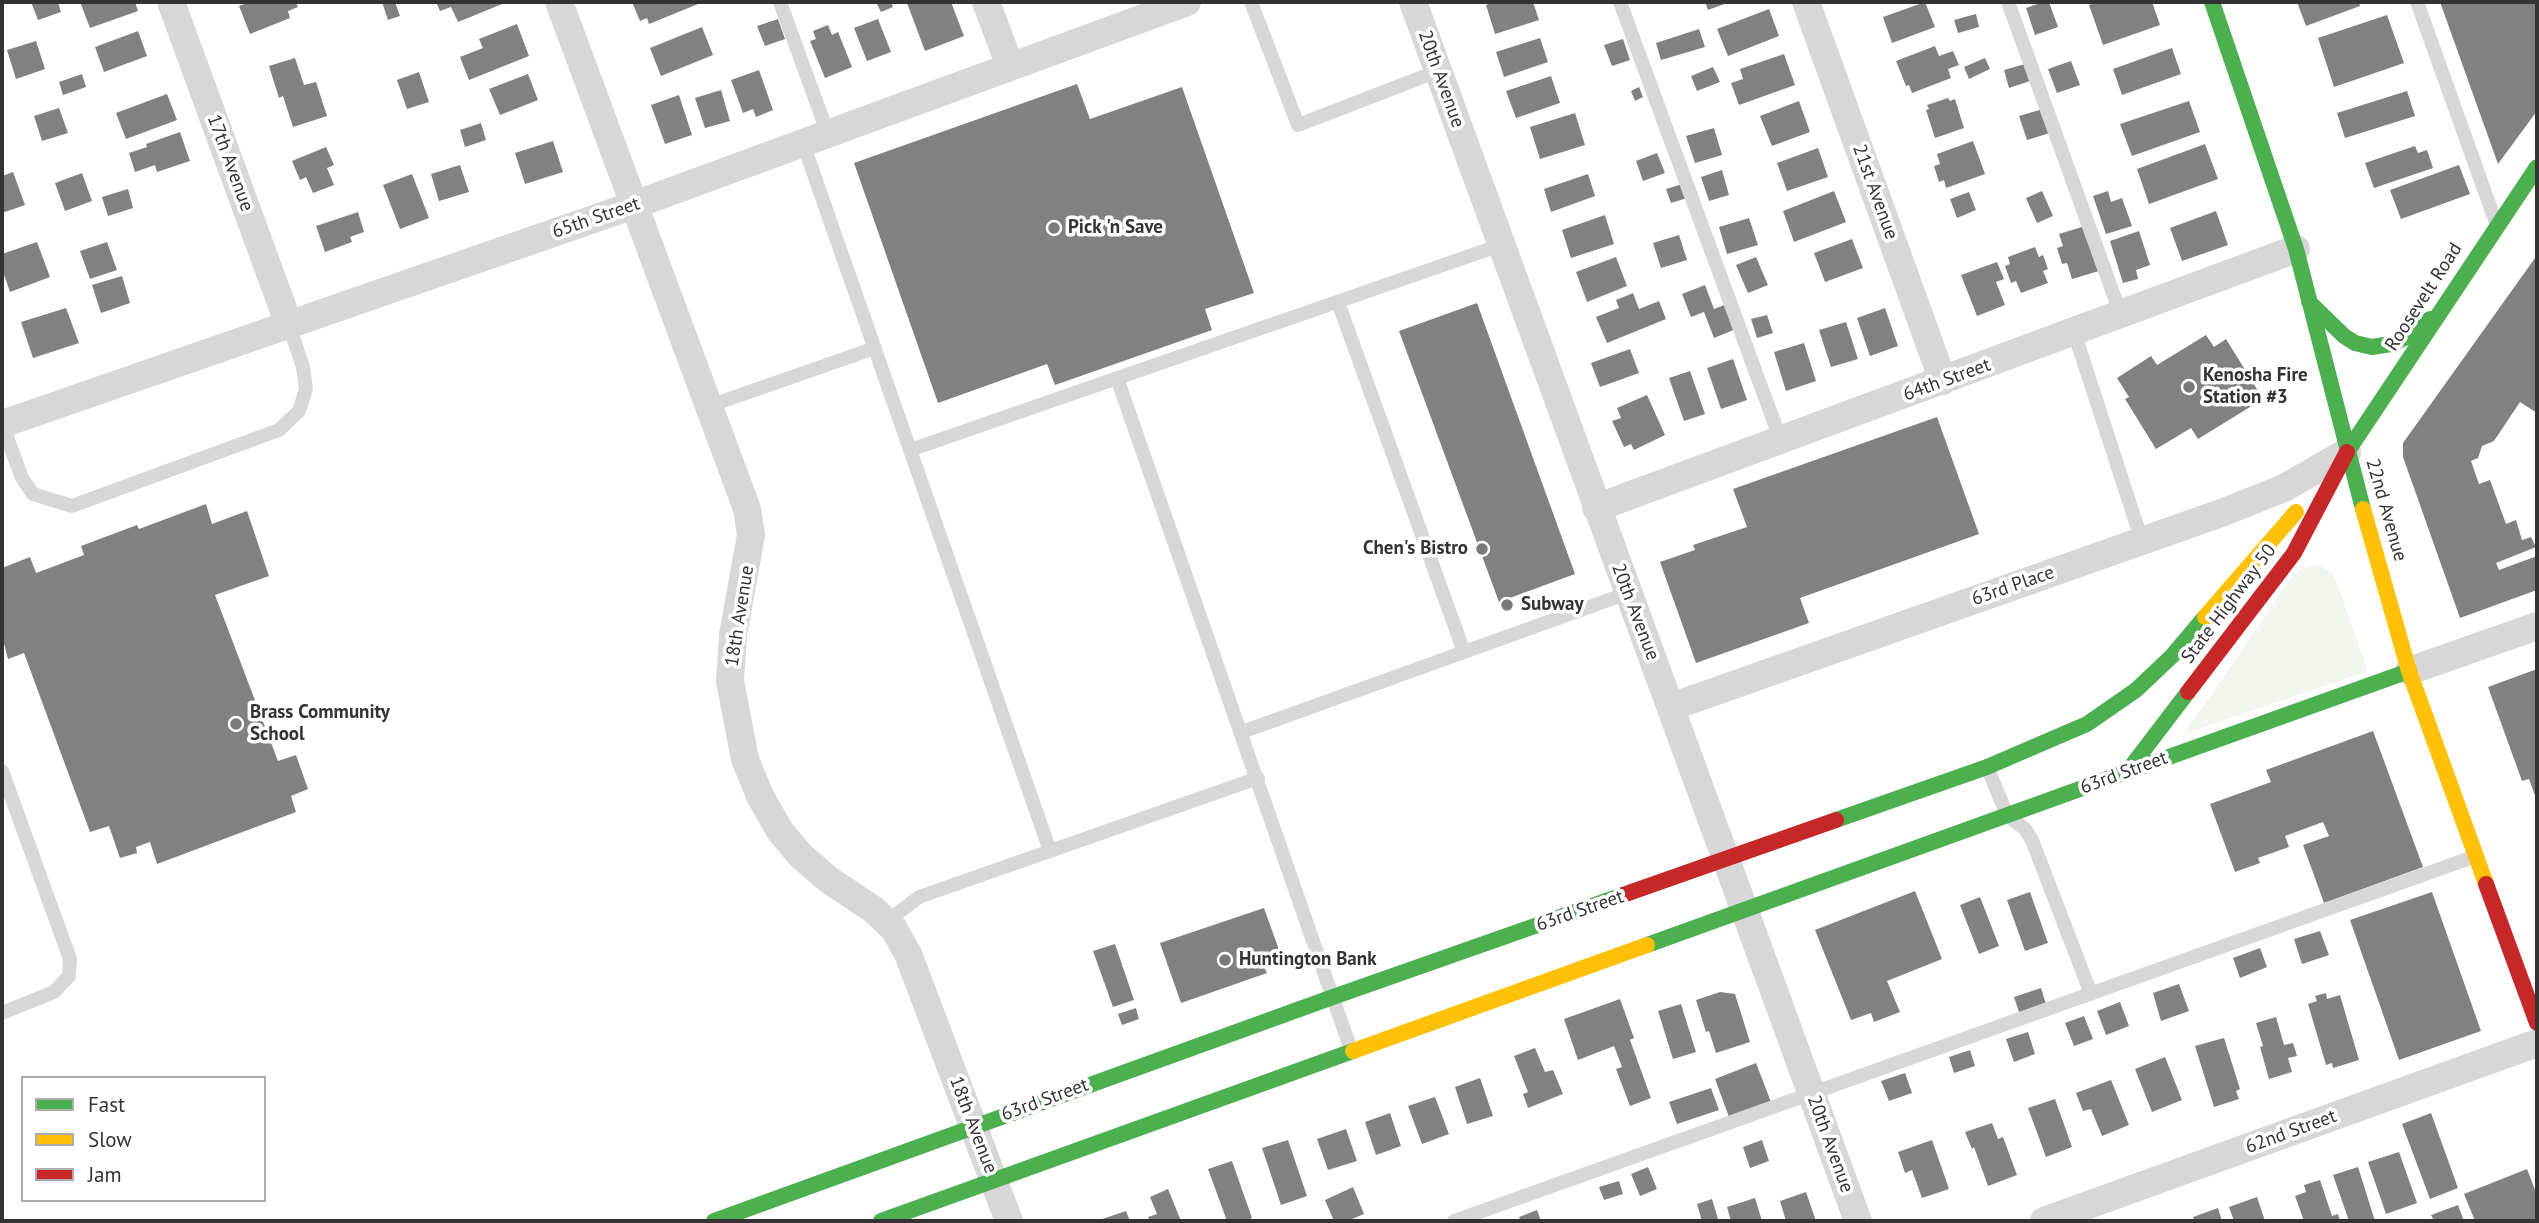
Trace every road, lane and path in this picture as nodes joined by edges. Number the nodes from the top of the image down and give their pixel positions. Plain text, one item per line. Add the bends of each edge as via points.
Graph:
1 (171, 2) edge
2 (559, 2) edge
3 (779, 2) edge
4 (986, 2) edge
5 (1188, 2) edge
6 (1251, 2) edge
7 (1413, 2) edge
8 (1620, 2) edge
9 (1806, 2) edge
10 (2008, 2) edge
11 (2212, 2) edge
12 (2417, 2) edge
13 (1010, 66) junction
14 (1438, 71) junction
15 (816, 138) junction
16 (2537, 167) edge
17 (634, 205) junction
18 (2497, 225) junction
19 (1501, 245) junction
20 (2296, 249) junction
21 (1338, 302) junction
22 (2309, 302) junction
23 (2440, 311) junction
24 (2121, 315) junction
25 (289, 325) junction
26 (2074, 332) junction
27 (875, 348) junction
28 (1117, 378) junction
29 (1943, 381) junction
30 (709, 406) junction
31 (2, 424) edge
32 (1781, 440) junction
33 (911, 450) junction
34 (2347, 452) junction
35 (1596, 508) junction
36 (2142, 541) junction
37 (1628, 593) junction
38 (2537, 626) edge
39 (1464, 652) junction
40 (2409, 671) junction
41 (1671, 707) junction
42 (1242, 732) junction
43 (1987, 767) junction
44 (2, 771) edge
45 (2127, 772) junction
46 (1258, 778) junction
47 (2007, 815) junction
48 (1050, 851) junction
49 (2478, 855) junction
50 (1725, 859) junction
51 (1745, 909) junction
52 (886, 922) junction
53 (2091, 994) junction
54 (1333, 997) junction
55 (2, 1011) edge
56 (2537, 1023) edge
57 (2537, 1043) edge
58 (1351, 1051) junction
59 (1812, 1093) junction
60 (973, 1126) junction
61 (993, 1179) junction
62 (714, 1221) edge
63 (881, 1221) edge
64 (1009, 1221) edge
65 (1454, 1221) edge
66 (1858, 1221) edge
67 (2044, 1221) edge

1 - 25 street, 17th Avenue
2 - 17 street, 18th Avenue
3 - 15 lane
4 - 13 street
5 - 13 street, 65th Street
6 - 14 lane via 1298,125
7 - 14 street, 20th Avenue
8 - 32 lane
9 - 29 street, 21st Avenue
10 - 24 lane
11 - 20 main road, 22nd Avenue
12 - 18 lane
13 - 15 street, 65th Street
14 - 19 street, 20th Avenue
15 - 17 street, 65th Street
15 - 27 lane
16 - 18 main road, Roosevelt Road
17 - 25 street, 65th Street
17 - 30 street, 18th Avenue
18 - 23 main road, Roosevelt Road
19 - 21 lane
19 - 35 street, 20th Avenue
20 - 22 main road, 22nd Avenue
20 - 24 street, 64th Street
21 - 28 lane
21 - 39 lane
22 - 23 main road via 2344,336 2372,346 2407,337
22 - 34 main road, 22nd Avenue
23 - 34 main road, Roosevelt Road
24 - 26 street, 64th Street
25 - 31 street, 65th Street
25 - 31 lane via 306,389 299,411 279,430 72,506 33,494 22,478
26 - 29 street, 64th Street
26 - 36 lane
27 - 30 lane
27 - 33 lane
28 - 33 lane
28 - 42 lane
29 - 32 street, 64th Street
30 - 52 street, 18th Avenue via 747,509 751,535 733,635 730,681 745,759 780,831 801,856
32 - 35 street, 64th Street
33 - 48 lane
34 - 36 street, 63rd Place via 2284,488
34 - 40 main road, 22nd Avenue
34 - 43 main road, 63rd Street via 2172,656 2136,690 2087,724
34 - 45 main road, State Highway 50 via 2294,553
35 - 37 street, 20th Avenue
36 - 41 street, 63rd Place
37 - 39 lane
37 - 41 street, 20th Avenue
38 - 40 street, 63rd Street
39 - 42 lane
40 - 45 main road, 63rd Street
40 - 49 main road, 22nd Avenue
41 - 50 street, 20th Avenue
42 - 46 lane
43 - 47 lane
43 - 50 main road, 63rd Street
44 - 55 lane via 69,959 69,976 54,992
45 - 47 main road, 63rd Street
46 - 48 lane
46 - 54 lane
47 - 51 main road, 63rd Street
47 - 53 lane via 2032,840
48 - 52 lane via 919,897
49 - 53 lane
49 - 56 main road, 22nd Avenue
50 - 51 street, 20th Avenue
50 - 54 main road, 63rd Street
51 - 58 main road, 63rd Street
51 - 59 street, 20th Avenue
52 - 60 street, 18th Avenue via 908,954
53 - 59 lane
54 - 58 lane
54 - 60 main road, 63rd Street
57 - 67 street, 62nd Street
58 - 61 main road, 63rd Street
59 - 65 lane
59 - 66 street, 20th Avenue
60 - 61 street, 18th Avenue
60 - 62 main road, 63rd Street
61 - 63 main road, 63rd Street
61 - 64 street, 18th Avenue

